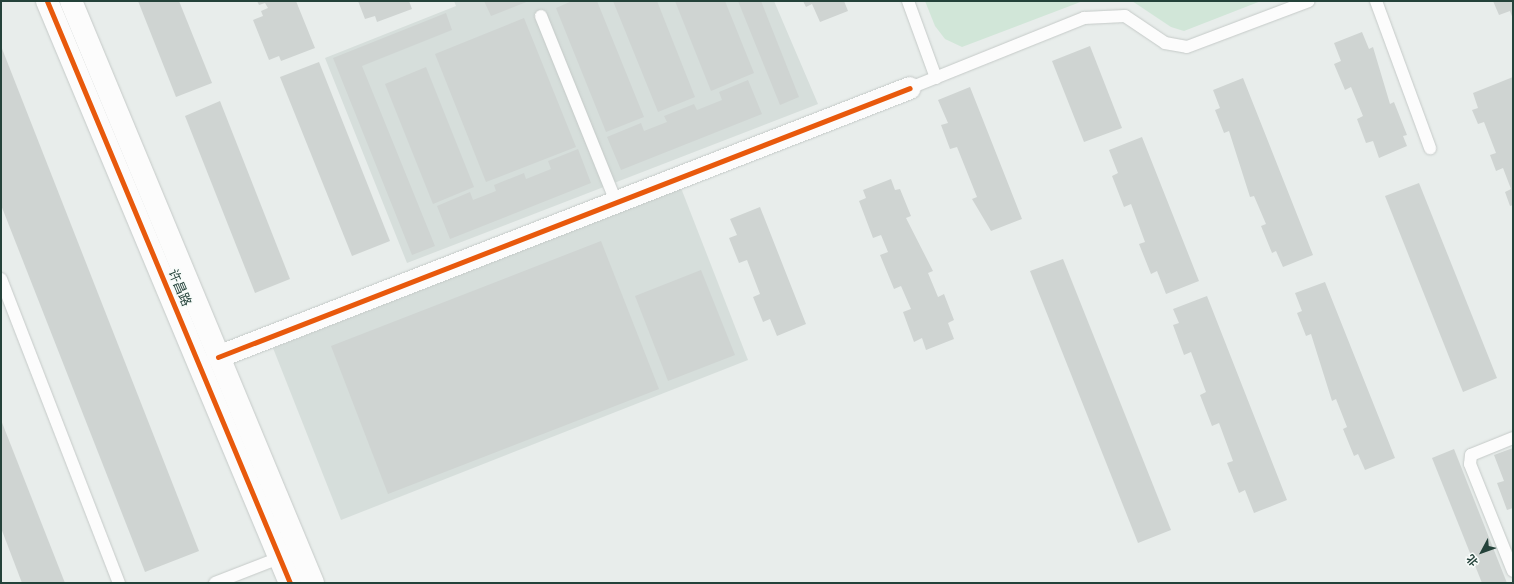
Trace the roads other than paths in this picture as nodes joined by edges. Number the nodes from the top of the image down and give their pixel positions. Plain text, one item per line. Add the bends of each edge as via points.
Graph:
1 (47, 1) edge
2 (70, 1) edge
3 (908, 1) edge
4 (1309, 1) edge
5 (1376, 1) edge
6 (541, 16) dead end
7 (936, 78) junction
8 (910, 88) joint
9 (1430, 148) dead end
10 (616, 202) junction
11 (1, 279) edge
12 (218, 357) junction
13 (1513, 438) edge
14 (279, 558) junction
15 (1513, 571) edge
16 (119, 583) edge
17 (215, 583) edge
18 (290, 583) edge
19 (313, 583) edge

1 - 14 street, 许昌路
2 - 12 street, 许昌路
3 - 7 lane
4 - 7 lane via 1188,48 1165,43 1125,16 1084,18
5 - 9 lane
6 - 10 lane
7 - 8 lane
8 - 10 street
10 - 12 street
11 - 16 lane
12 - 19 street, 许昌路
13 - 15 lane via 1471,455 1470,464
14 - 17 lane
14 - 18 street, 许昌路

